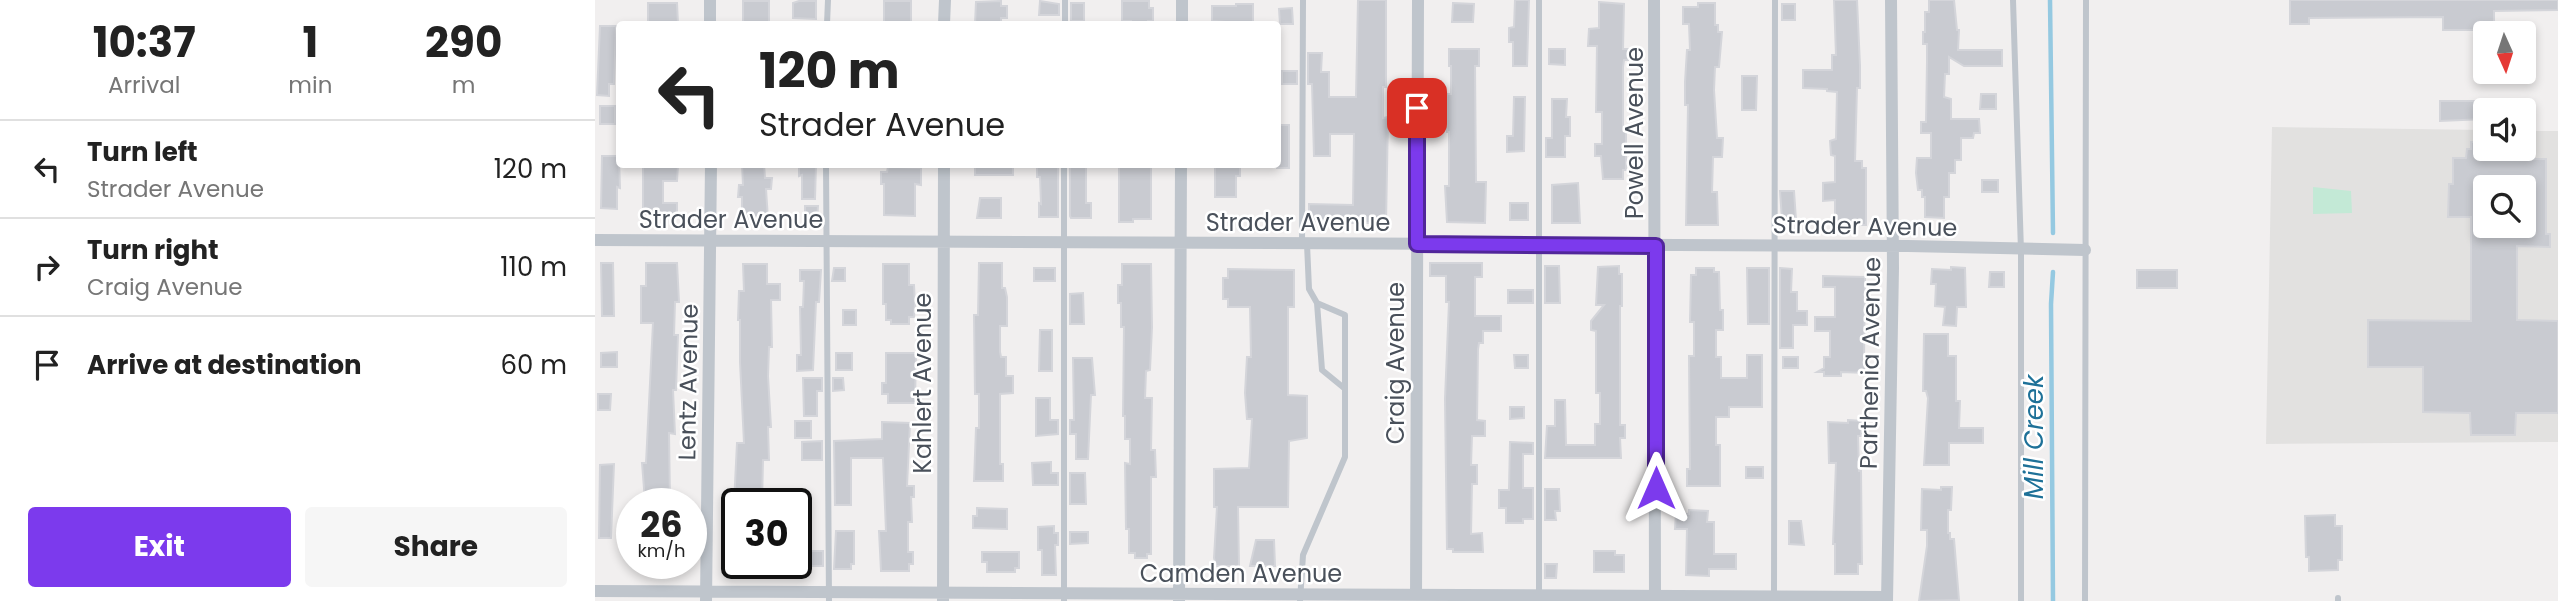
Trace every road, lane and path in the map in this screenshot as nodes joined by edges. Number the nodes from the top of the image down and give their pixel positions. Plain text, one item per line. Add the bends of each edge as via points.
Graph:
1 (710, 0) edge
2 (828, 0) edge
3 (945, 0) edge
4 (1065, 0) edge
5 (1182, 0) edge
6 (1303, 0) edge
7 (1418, 0) edge
8 (1539, 0) edge
9 (1654, 0) edge
10 (1775, 0) edge
11 (1891, 0) edge
12 (2013, 0) edge
13 (2085, 0) edge
14 (710, 21) edge
15 (827, 21) edge
16 (944, 21) edge
17 (1065, 21) edge
18 (1182, 21) edge
19 (711, 168) edge
20 (826, 168) edge
21 (944, 168) edge
22 (1064, 168) edge
23 (1181, 168) edge
24 (595, 240) edge
25 (825, 241) junction
26 (712, 242) junction
27 (944, 242) junction
28 (1063, 243) junction
29 (1181, 243) junction
30 (1304, 244) junction
31 (1417, 244) junction
32 (1538, 245) junction
33 (1656, 246) junction
34 (1775, 246) junction
35 (1892, 247) junction
36 (2085, 250) junction
37 (2021, 251) junction
38 (1317, 303) junction
39 (1344, 388) junction
40 (595, 591) edge
41 (706, 596) edge
42 (829, 597) edge
43 (943, 597) edge
44 (1064, 597) edge
45 (1179, 598) edge
46 (1300, 598) edge
47 (1415, 598) edge
48 (1539, 598) edge
49 (1655, 599) edge
50 (1775, 599) edge
51 (1887, 599) edge
52 (2021, 601) edge
53 (2085, 601) edge

1 - 14 street
2 - 15 lane
3 - 16 street
4 - 17 lane
5 - 18 street
6 - 30 lane
7 - 31 street, Craig Avenue
8 - 32 lane
9 - 33 street, Powell Avenue
10 - 34 lane
11 - 35 street, Parthenia Avenue
12 - 37 lane
13 - 36 lane
19 - 26 street, Lentz Avenue
20 - 25 lane
21 - 27 street, Kahlert Avenue
22 - 28 lane
23 - 29 street
24 - 26 street, Strader Avenue
25 - 26 street, Strader Avenue
25 - 27 street, Strader Avenue
25 - 42 lane
26 - 41 street, Lentz Avenue
27 - 28 street, Strader Avenue
27 - 43 street, Kahlert Avenue
28 - 29 street, Strader Avenue
28 - 44 lane
29 - 30 street, Strader Avenue
29 - 45 street
30 - 31 street, Strader Avenue
30 - 38 lane via 1309,289
31 - 32 street, Strader Avenue
31 - 47 street, Craig Avenue
32 - 33 street, Strader Avenue
32 - 48 lane
33 - 34 street, Strader Avenue
33 - 49 street, Powell Avenue
34 - 35 street, Strader Avenue
34 - 50 lane
35 - 37 street, Strader Avenue
35 - 51 street, Parthenia Avenue
36 - 37 street, Strader Avenue
36 - 53 lane
37 - 52 lane
38 - 39 lane via 1322,370
38 - 39 lane via 1345,315
39 - 46 lane via 1345,457 1303,555
40 - 41 street, Camden Avenue
41 - 42 street, Camden Avenue
42 - 43 street, Camden Avenue
43 - 44 street, Camden Avenue
44 - 45 street, Camden Avenue
45 - 46 street, Camden Avenue
46 - 47 street, Camden Avenue
47 - 48 street, Camden Avenue
48 - 49 street, Camden Avenue
49 - 50 street, Camden Avenue
50 - 51 street, Camden Avenue

